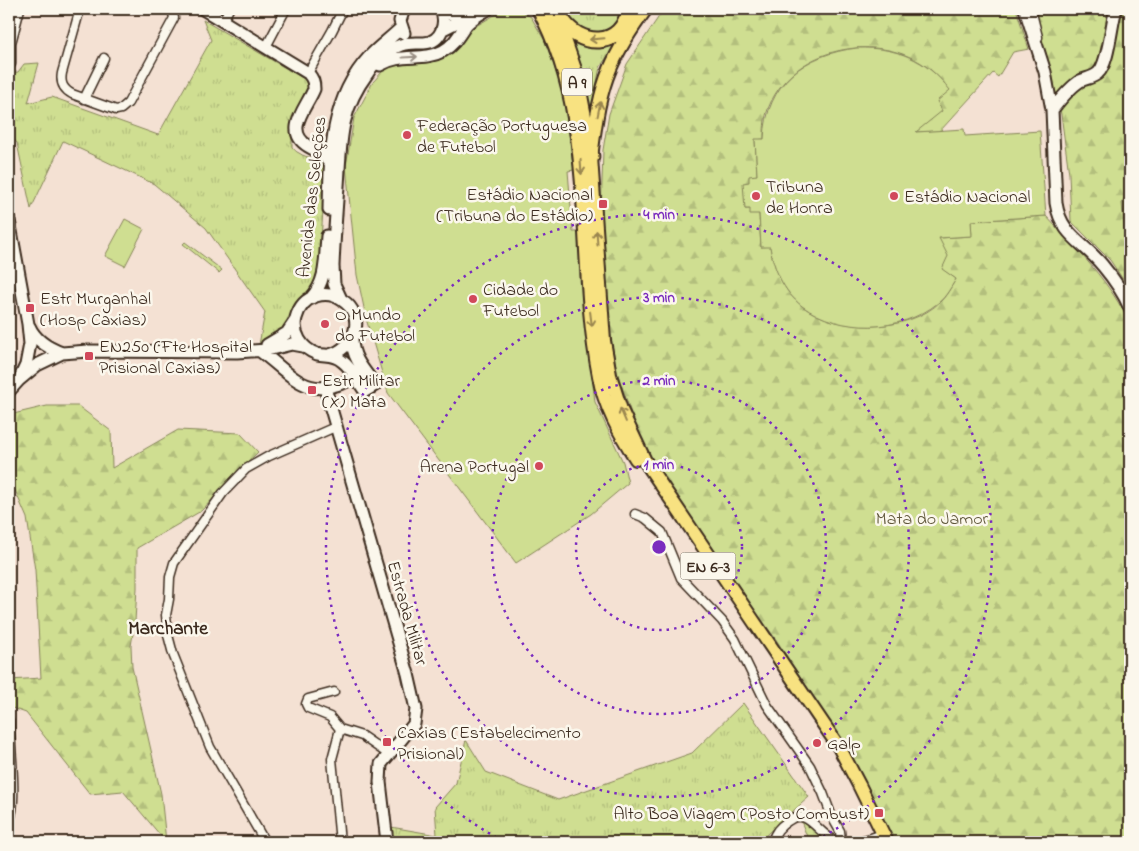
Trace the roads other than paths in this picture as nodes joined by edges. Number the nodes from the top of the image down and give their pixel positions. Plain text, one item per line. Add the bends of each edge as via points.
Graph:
1 (20, 9) edge
2 (80, 9) edge
3 (172, 9) edge
4 (181, 9) edge
5 (203, 9) edge
6 (229, 9) edge
7 (286, 9) edge
8 (343, 9) edge
9 (404, 9) edge
10 (464, 9) edge
11 (487, 9) edge
12 (538, 9) edge
13 (554, 9) edge
14 (629, 9) edge
15 (646, 9) edge
16 (1025, 9) edge
17 (1032, 9) edge
18 (1116, 9) edge
19 (443, 12) edge
20 (174, 18) junction
21 (223, 21) junction
22 (401, 28) junction
23 (443, 29) junction
24 (417, 42) junction
25 (266, 47) junction
26 (1038, 49) junction
27 (104, 58) dead end
28 (11, 64) dead end
29 (308, 73) junction
30 (366, 74) junction
31 (84, 99) junction
32 (1052, 110) junction
33 (576, 129) joint
34 (332, 134) junction
35 (309, 147) junction
36 (591, 157) junction
37 (330, 163) junction
38 (9, 220) edge
39 (310, 299) junction
40 (341, 299) junction
41 (1130, 308) edge
42 (295, 321) junction
43 (352, 339) junction
44 (34, 342) junction
45 (304, 346) junction
46 (280, 347) junction
47 (256, 351) junction
48 (62, 354) junction
49 (328, 354) junction
50 (37, 365) junction
51 (278, 366) junction
52 (355, 377) junction
53 (19, 380) junction
54 (325, 388) junction
55 (9, 391) edge
56 (335, 427) junction
57 (635, 514) dead end
58 (334, 692) dead end
59 (9, 720) edge
60 (340, 729) junction
61 (388, 754) junction
62 (9, 821) edge
63 (881, 840) edge
64 (841, 841) junction
65 (265, 842) edge
66 (340, 842) edge
67 (386, 842) edge
68 (772, 842) edge

1 - 28 street via 11,43
2 - 31 street via 61,82 66,91
3 - 20 street
4 - 20 street
5 - 21 street
6 - 21 street
7 - 25 street
8 - 29 street
9 - 22 street
10 - 19 street
11 - 23 street, Avenida das Seleções
30 -> 11 street via 389,60 443,51 452,45 467,24
12 - 33 main road, A 9 via 556,47
14 -> 13 highway via 624,25 613,36 600,40 584,40 569,30
13 - 36 highway, A 9 via 576,77
36 -> 15 main road via 609,71
16 - 26 street
17 - 26 street
18 - 32 street via 1100,72 1080,81
19 - 23 street
20 - 31 street via 124,107 112,110
21 - 25 street
22 - 24 street via 410,40
22 - 34 street, Avenida das Seleções via 370,56 350,82
23 - 24 street, Avenida das Seleções via 436,39
24 - 30 street, Avenida das Seleções via 392,49
25 - 29 street
26 - 32 street
27 - 31 street
29 - 35 street via 314,89 296,131
30 - 40 street, Avenida das Seleções via 351,99 340,139 332,276
32 - 41 street via 1058,217 1102,265
33 -> 63 main road, EN 6-3 via 590,311 599,378 611,414 640,466 833,752
34 - 35 street via 323,144
34 - 37 street, Avenida das Seleções
35 - 37 street via 323,154
63 -> 36 main road, EN 6-3 via 860,785 839,747 645,461 620,410 604,341
37 - 39 street, Avenida das Seleções via 322,280
38 - 44 street
39 - 40 street via 326,295
39 - 42 street via 302,306
40 - 43 street via 354,317
42 - 45 street via 298,337
42 - 47 street via 287,333
43 - 49 street via 344,348
43 - 52 street via 356,358 374,385 365,391
44 - 48 street
44 - 50 street via 41,349
44 - 53 street
45 - 46 street
45 - 49 street via 317,354
46 - 47 street
46 - 51 street via 275,355
47 - 48 street via 88,351
47 - 51 street
48 - 50 street
49 - 52 street via 342,361
50 - 53 street
51 - 54 street via 299,382
52 - 54 street
53 - 55 street
54 - 56 street, Estrada Militar
56 - 61 street, Estrada Militar via 416,709 414,724
56 - 65 street via 246,469 223,493 174,562 170,577 166,615 173,654 210,747
57 - 64 street via 662,532 681,578 734,639 767,705 810,766 840,831
58 - 60 street via 308,699 306,704 308,708 330,717
59 - 62 street via 13,798
60 - 61 street via 362,736
60 - 66 street via 332,758
61 - 67 street, Estrada Militar via 381,764 380,782
63 - 64 street
64 - 68 street via 828,837 816,824 800,816 792,817 780,826

